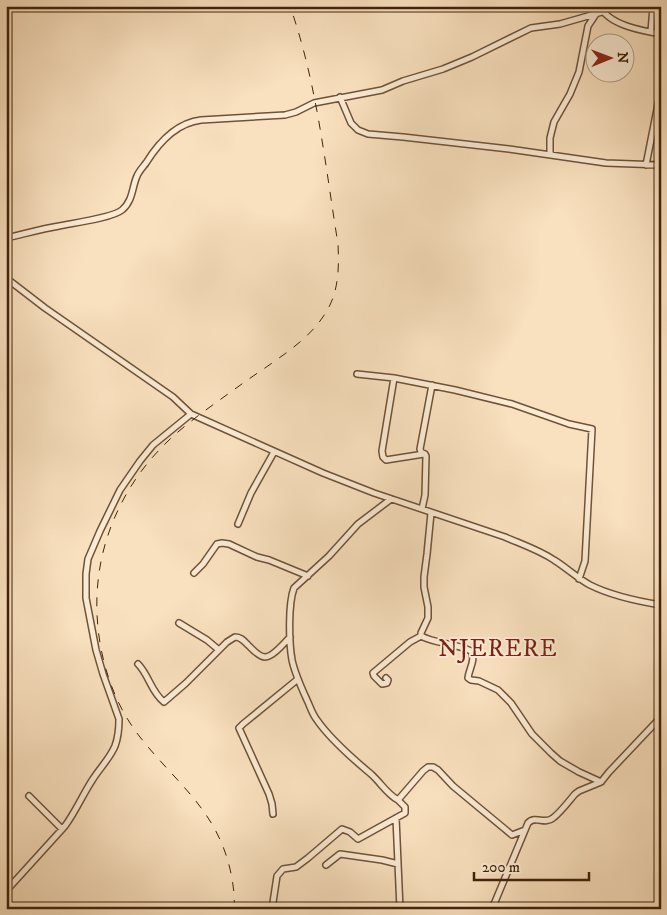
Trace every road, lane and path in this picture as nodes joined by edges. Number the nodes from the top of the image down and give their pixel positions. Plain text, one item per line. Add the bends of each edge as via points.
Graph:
1 (653, 6) edge
2 (599, 11) edge
3 (651, 32) junction
4 (661, 34) edge
5 (661, 89) edge
6 (340, 97) junction
7 (550, 155) junction
8 (646, 165) junction
9 (661, 165) edge
10 (6, 238) edge
11 (6, 278) edge
12 (357, 374) dead end
13 (394, 378) junction
14 (432, 385) junction
15 (191, 414) junction
16 (274, 452) junction
17 (424, 454) junction
18 (391, 499) junction
19 (422, 509) junction
20 (431, 513) junction
21 (238, 524) dead end
22 (194, 573) dead end
23 (308, 576) junction
24 (579, 579) junction
25 (661, 605) edge
26 (179, 623) dead end
27 (420, 636) junction
28 (290, 637) junction
29 (219, 650) junction
30 (138, 664) dead end
31 (386, 678) dead end
32 (298, 679) junction
33 (661, 717) edge
34 (601, 782) junction
35 (29, 796) dead end
36 (398, 800) junction
37 (273, 814) dead end
38 (396, 818) junction
39 (62, 829) junction
40 (525, 830) junction
41 (398, 864) junction
42 (326, 865) dead end
43 (6, 891) edge
44 (272, 909) edge
45 (400, 909) edge
46 (492, 909) edge

1 - 3 street
2 - 3 street via 617,22
2 - 6 street via 560,24 531,28 472,57 382,90
2 - 7 street via 588,26 579,72 554,122
3 - 4 street
5 - 8 street
6 - 7 street via 351,123 363,133
6 - 10 street via 285,115 188,122 166,136 152,152 137,176 128,204 121,211
7 - 8 street
8 - 9 street
11 - 15 street via 173,397
12 - 13 street
13 - 14 street
13 - 17 street via 383,458
14 - 17 street via 420,449
14 - 24 street via 592,428 585,556
15 - 16 street
15 - 39 street via 140,460 120,490 88,558 86,598 96,650 119,727 116,745
16 - 18 street
16 - 21 street via 250,493
17 - 19 street
18 - 19 street
18 - 23 street via 358,524
19 - 20 street
20 - 24 street via 522,544 552,558
20 - 27 street via 424,577 428,618
22 - 23 street via 217,544 222,543
23 - 28 street via 292,594
24 - 25 street via 611,594
26 - 29 street
27 - 31 street via 373,673 382,684 387,683
27 - 34 street via 471,652 473,660 468,678 498,690 550,753
28 - 29 street via 265,657 238,637
28 - 32 street
29 - 30 street via 164,702
32 - 36 street via 321,726
32 - 37 street via 239,728 269,794
33 - 34 street
34 - 40 street via 579,791 553,818 531,820
35 - 39 street
36 - 38 street via 405,807 405,813
36 - 40 street via 423,771 433,767 512,835
38 - 41 street
38 - 44 street via 358,839 342,828 296,867 283,869 277,876
39 - 43 street
40 - 46 street
41 - 42 street via 340,854
41 - 45 street

